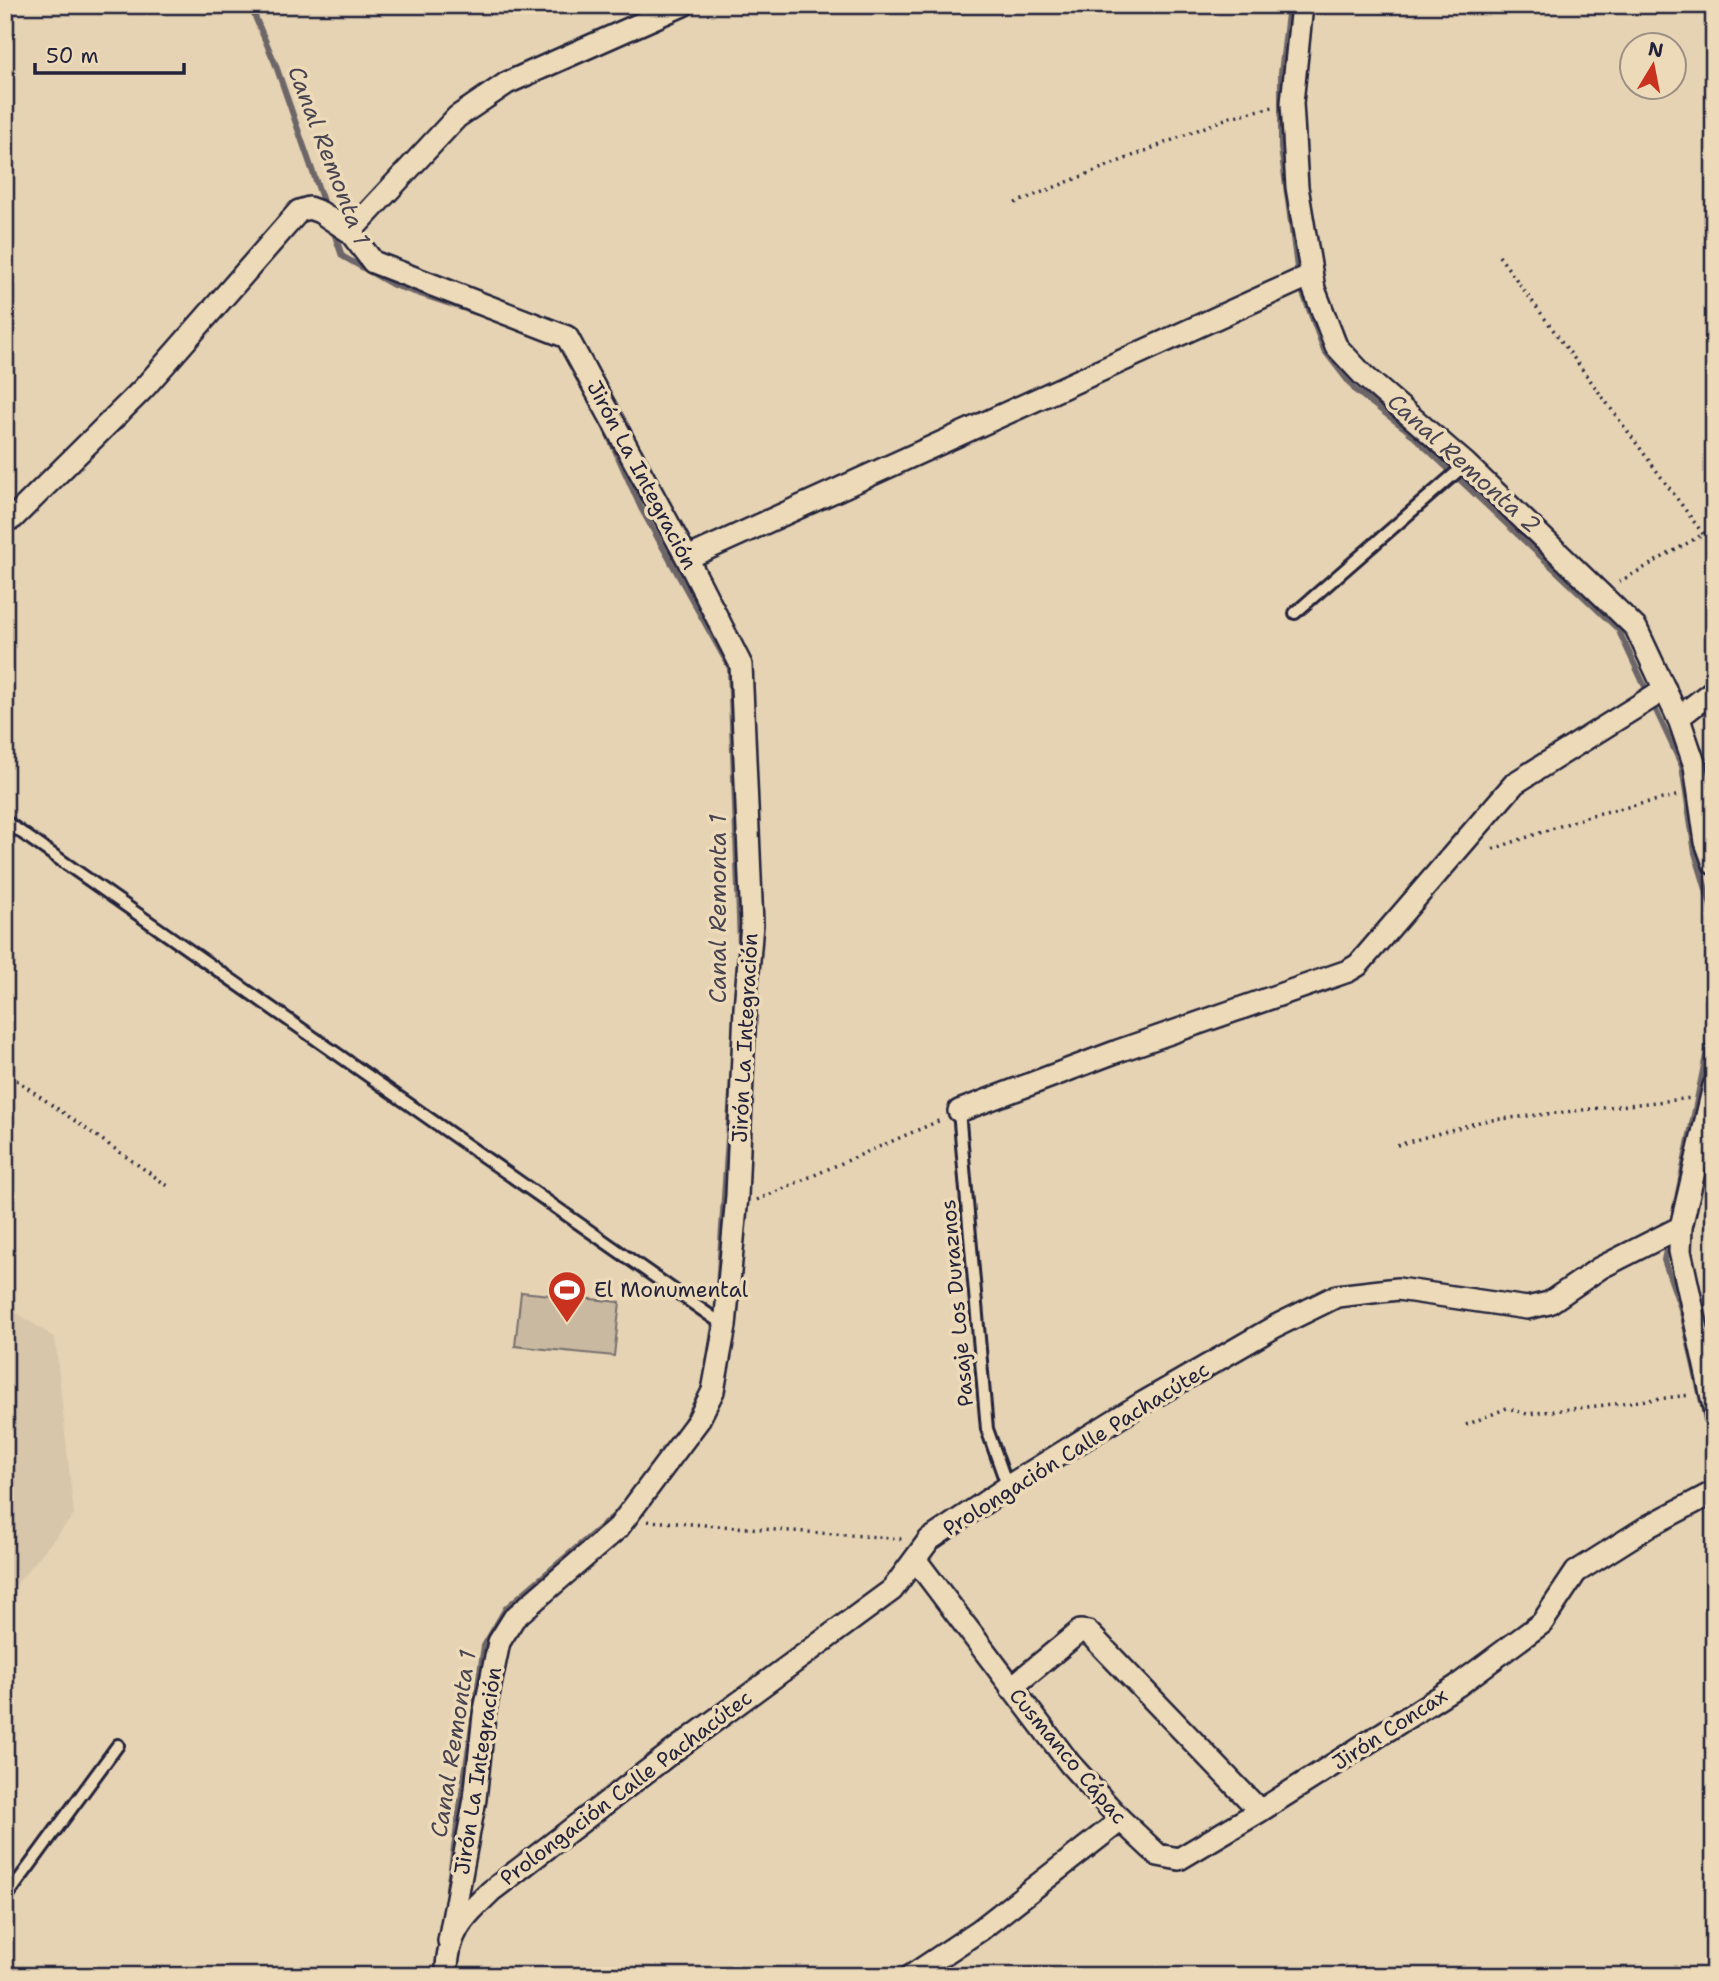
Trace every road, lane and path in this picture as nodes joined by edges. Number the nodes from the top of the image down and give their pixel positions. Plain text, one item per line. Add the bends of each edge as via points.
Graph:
1 (683, 5) edge
2 (1302, 5) edge
3 (1292, 103) junction
4 (1015, 204) dead end
5 (350, 232) junction
6 (1499, 256) dead end
7 (1311, 275) junction
8 (1466, 464) junction
9 (5, 518) edge
10 (1714, 528) edge
11 (1703, 534) junction
12 (687, 558) junction
13 (1602, 592) junction
14 (1295, 613) dead end
15 (1665, 689) junction
16 (1714, 690) edge
17 (1678, 718) junction
18 (1699, 791) junction
19 (5, 821) edge
20 (1710, 840) edge
21 (1493, 849) dead end
22 (1714, 864) edge
23 (5, 1072) edge
24 (1713, 1091) edge
25 (959, 1111) junction
26 (1397, 1145) dead end
27 (168, 1186) dead end
28 (736, 1209) junction
29 (1681, 1227) junction
30 (725, 1326) junction
31 (1712, 1400) edge
32 (1466, 1425) dead end
33 (1008, 1488) junction
34 (1714, 1492) edge
35 (625, 1519) junction
36 (929, 1540) junction
37 (915, 1559) junction
38 (1010, 1688) junction
39 (118, 1745) dead end
40 (1260, 1811) junction
41 (1121, 1820) junction
42 (5, 1899) edge
43 (449, 1941) junction
44 (447, 1976) edge
45 (911, 1976) edge

1 - 5 street via 507,83 457,117
2 - 3 street
3 - 4 path via 1230,117
3 - 7 street via 1297,187
5 - 9 street, Jirón La Integración via 320,212 299,211 144,388 13,518
5 - 12 street, Jirón La Integración via 373,262 567,337
6 - 11 path
7 - 8 street via 1336,346
7 - 12 street
8 - 13 street
8 - 14 lane
10 - 11 path
11 - 13 path
12 - 28 street, Jirón La Integración via 741,665 752,924
13 - 15 street via 1636,628
15 - 17 street
15 - 25 street via 1515,783 1427,889 1348,971
16 - 17 street
17 - 18 street
18 - 20 street
18 - 21 path via 1592,815
19 - 30 lane
20 - 22 street
23 - 27 path
24 - 26 path via 1483,1121
24 - 29 street
25 - 28 path
25 - 33 lane, Pasaje Los Duraznos via 988,1429
28 - 30 street, Jirón La Integración
29 - 31 street via 1680,1251
29 - 33 street, Prolongación Calle Pachacútec via 1600,1268 1549,1303 1527,1308 1398,1289 1337,1296 1152,1398
30 - 35 street, Jirón La Integración via 713,1391 698,1422
31 - 32 path via 1527,1414 1507,1408
33 - 36 street, Prolongación Calle Pachacútec
34 - 40 street, Jirón Concax via 1576,1572 1542,1623 1457,1686
35 - 36 path
35 - 43 street, Jirón La Integración via 514,1618 499,1642
36 - 37 street, Prolongación Calle Pachacútec
37 - 38 street, Cusmanco Cápac
37 - 43 street, Prolongación Calle Pachacútec via 892,1590 491,1891 464,1917
38 - 40 street via 1084,1630
38 - 41 street, Cusmanco Cápac
39 - 42 lane
40 - 41 street, Cusmanco Cápac via 1179,1859 1158,1855
41 - 45 street via 980,1930
43 - 44 street

